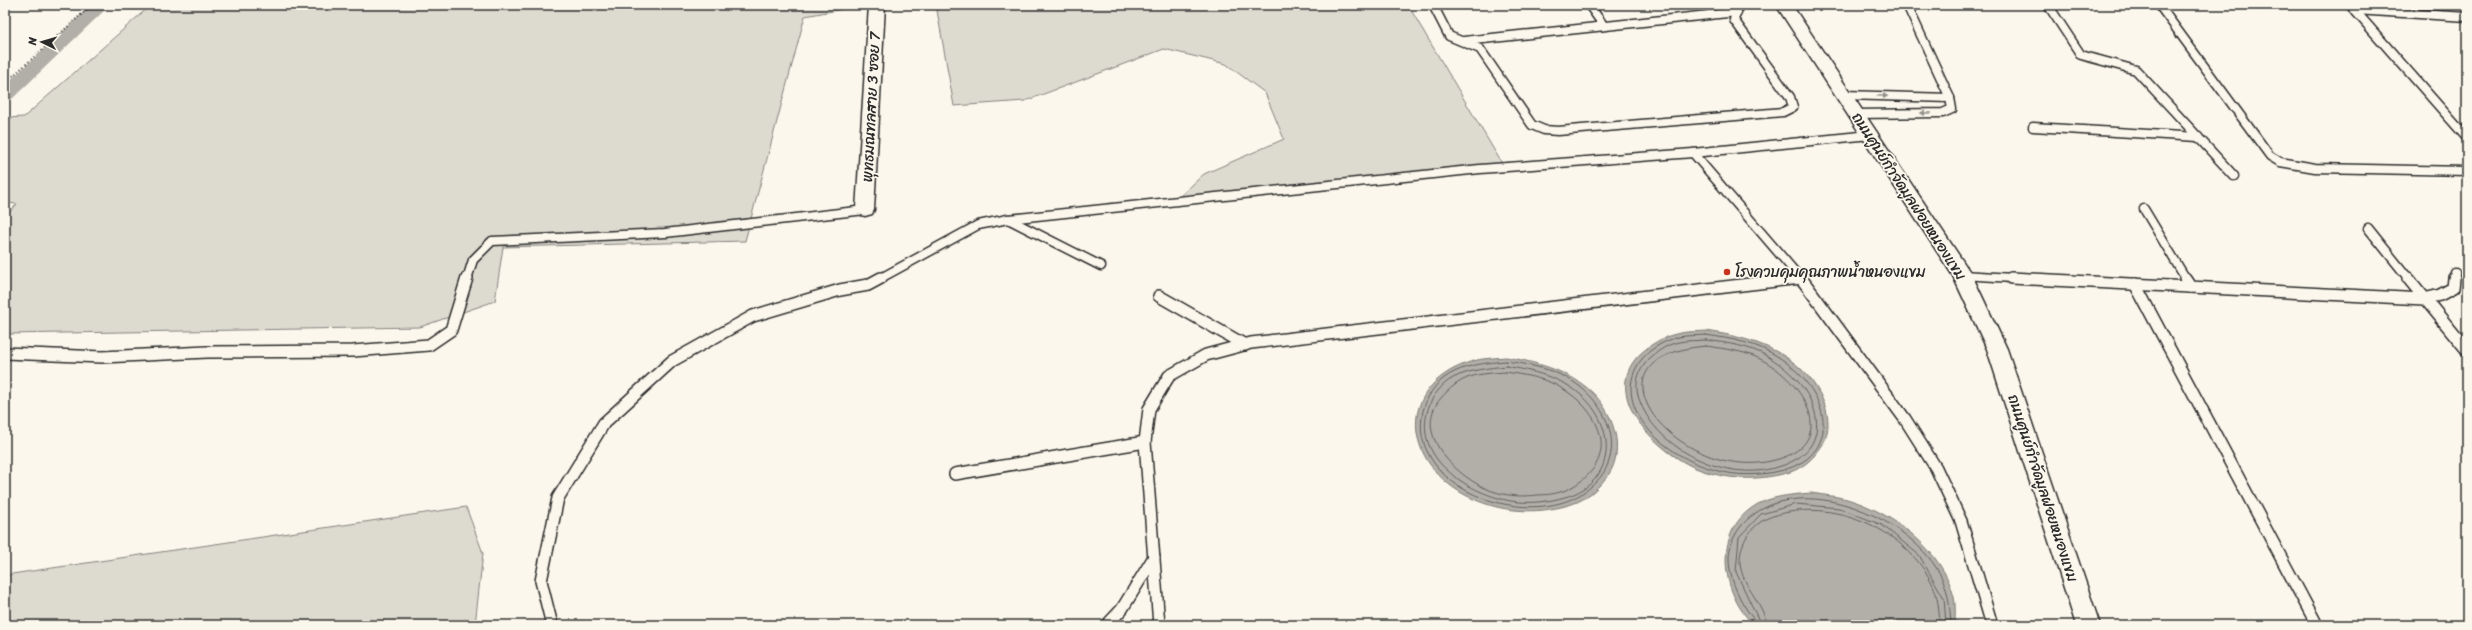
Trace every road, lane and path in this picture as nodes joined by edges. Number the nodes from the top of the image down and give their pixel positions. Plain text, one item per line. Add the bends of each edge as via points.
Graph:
1 (92, 5) edge
2 (877, 5) edge
3 (1433, 5) edge
4 (1589, 5) edge
5 (1784, 5) edge
6 (1907, 5) edge
7 (2048, 5) edge
8 (2159, 5) edge
9 (1737, 8) edge
10 (2353, 8) edge
11 (2467, 17) edge
12 (1604, 26) junction
13 (1460, 42) junction
14 (5, 83) edge
15 (1843, 95) junction
16 (1950, 98) junction
17 (1855, 114) junction
18 (2033, 127) dead end
19 (1870, 136) junction
20 (2198, 137) junction
21 (2467, 138) edge
22 (1693, 153) junction
23 (2467, 171) edge
24 (2234, 176) dead end
25 (2144, 209) dead end
26 (864, 210) joint
27 (1008, 219) junction
28 (2368, 228) dead end
29 (1101, 266) dead end
30 (2455, 273) dead end
31 (1962, 275) junction
32 (1802, 278) junction
33 (2136, 284) junction
34 (2191, 287) junction
35 (1159, 296) dead end
36 (2424, 299) junction
37 (1245, 345) junction
38 (2467, 350) edge
39 (5, 352) edge
40 (1145, 442) junction
41 (955, 474) dead end
42 (1154, 557) junction
43 (552, 625) edge
44 (1107, 625) edge
45 (1159, 625) edge
46 (1992, 625) edge
47 (2088, 625) edge
48 (2317, 625) edge

1 - 14 path
2 - 26 street, พุทธมณฑลสาย 3 ซอย 7
3 - 13 lane via 1449,36
4 - 12 lane
5 - 15 street, ถนนศูนย์กำจัดมูลฝอยหนองแขม
6 - 16 lane
7 - 20 lane via 2081,55 2088,59 2124,64 2136,70
8 - 23 lane via 2270,156 2280,162 2315,168
9 - 12 lane
9 - 13 lane via 1734,20 1790,97 1793,107 1783,112 1558,131 1544,130 1532,125 1480,49
10 - 11 lane
10 - 21 lane
12 - 13 lane
15 -> 16 lane
15 - 17 street, ถนนศูนย์กำจัดมูลฝอยหนองแขม
16 -> 17 lane via 1952,109 1943,113
17 - 19 street, ถนนศูนย์กำจัดมูลฝอยหนองแขม
18 - 20 lane
19 - 22 lane
19 - 31 street, ถนนศูนย์กำจัดมูลฝอยหนองแขม
20 - 24 lane
22 - 27 lane via 1480,169
22 - 32 lane
25 - 34 lane
26 - 39 lane via 766,223 665,232 492,241 473,260 451,330 429,345 353,351 208,352 102,357
27 - 29 lane
27 - 43 lane via 978,225 868,285 840,290 753,316 672,361 604,423 558,498 541,581
28 - 36 lane
30 - 36 lane via 2453,288
31 - 33 lane
31 - 47 street, ถนนศูนย์กำจัดมูลฝอยหนองแขม via 1997,349
32 - 37 lane
32 - 46 lane via 1905,419 1936,468 1961,521
33 - 34 lane
33 - 48 lane
34 - 36 lane
35 - 37 lane
36 - 38 lane
37 - 40 lane via 1206,355 1169,376 1149,409
40 - 41 lane
40 - 42 lane
42 - 44 lane via 1122,609
42 - 45 lane

